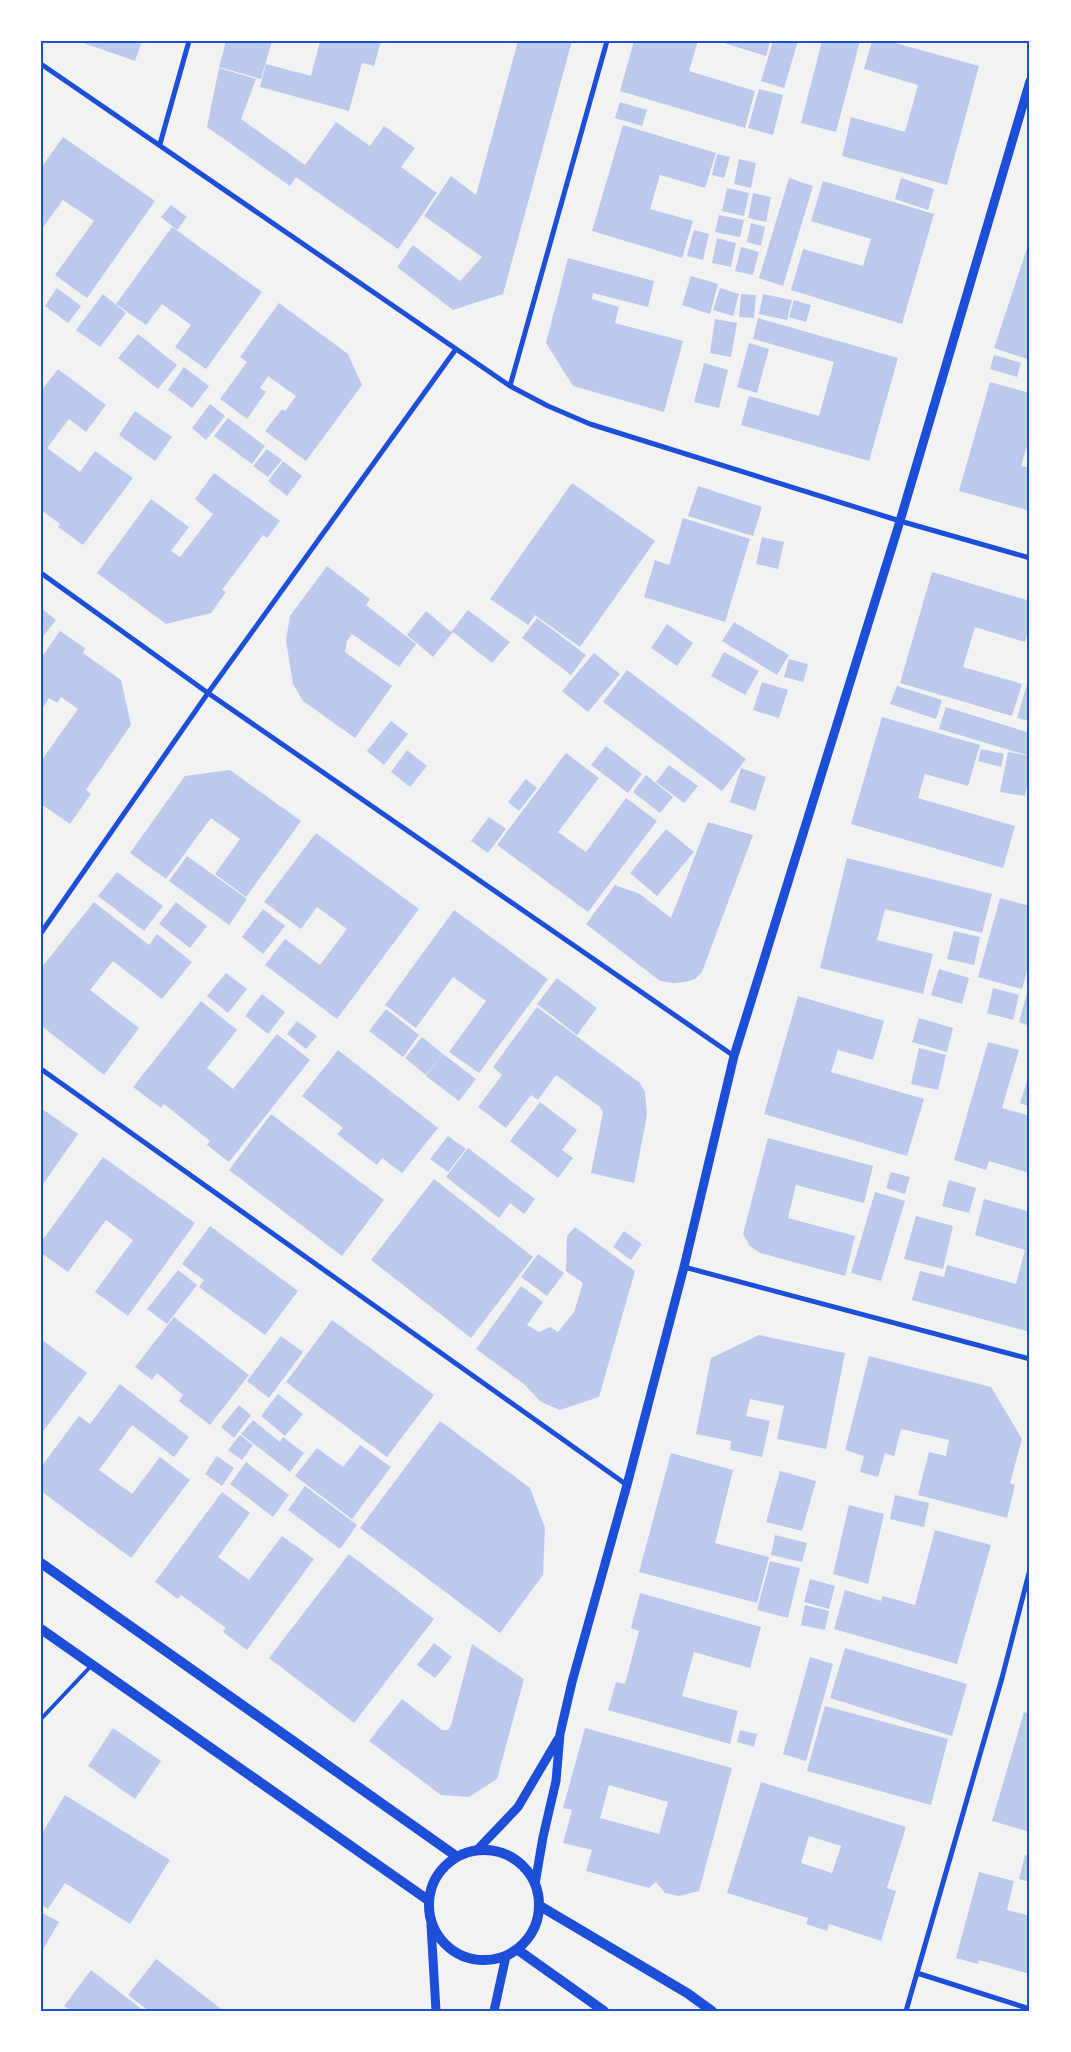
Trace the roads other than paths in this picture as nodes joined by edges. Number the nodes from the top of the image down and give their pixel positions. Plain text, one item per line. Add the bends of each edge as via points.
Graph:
1 (189, 41) edge
2 (607, 41) edge
3 (41, 64) edge
4 (1030, 80) edge
5 (160, 144) junction
6 (456, 349) junction
7 (510, 386) junction
8 (900, 521) junction
9 (1030, 558) edge
10 (41, 573) edge
11 (208, 693) junction
12 (41, 933) edge
13 (734, 1056) junction
14 (41, 1069) edge
15 (684, 1267) junction
16 (1030, 1359) edge
17 (627, 1485) junction
18 (41, 1563) edge
19 (1030, 1570) edge
20 (41, 1629) edge
21 (92, 1664) junction
22 (41, 1719) edge
23 (560, 1734) junction
24 (478, 1849) junction
25 (456, 1856) junction
26 (535, 1884) junction
27 (428, 1900) junction
28 (540, 1906) junction
29 (431, 1925) junction
30 (518, 1950) junction
31 (506, 1956) junction
32 (917, 1974) junction
33 (1030, 2009) edge
34 (436, 2011) edge
35 (494, 2011) edge
36 (604, 2011) edge
37 (712, 2011) edge
38 (906, 2011) edge

1 - 5 street
2 - 7 street
3 - 5 street
4 - 8 street
5 - 6 street
6 - 7 street
6 - 11 street
7 - 8 street via 590,424
8 - 9 street
8 - 13 street
10 - 11 street
11 - 12 street
11 - 13 street
13 - 15 street
14 - 17 street
15 - 16 street
15 - 17 street
17 - 23 street
18 - 25 main road
19 - 32 street
20 - 21 main road
21 - 22 lane
21 - 27 main road
23 - 24 street via 518,1808
23 - 26 street via 556,1781
24 - 25 main road
24 - 26 main road via 501,1852 522,1864
25 - 27 main road via 436,1875
26 - 28 main road
27 - 29 main road
28 - 30 main road via 534,1930
28 - 37 main road
29 - 31 main road via 444,1944 462,1957 485,1961
29 - 34 street
30 - 31 main road
30 - 36 main road
31 - 35 street
32 - 33 street
32 - 38 street

